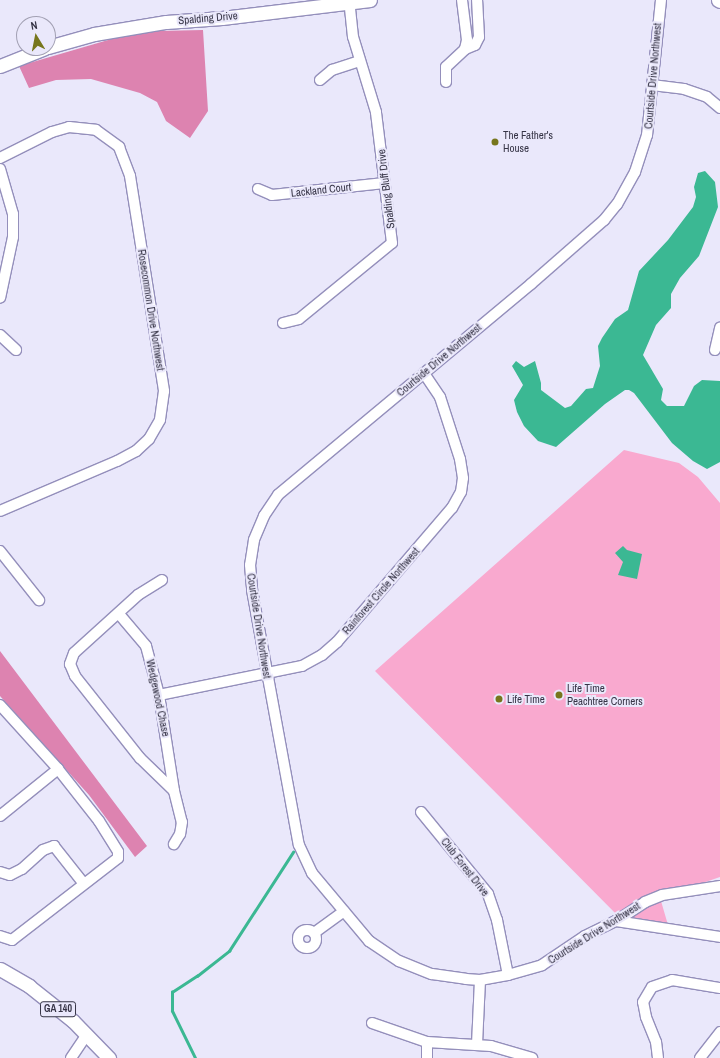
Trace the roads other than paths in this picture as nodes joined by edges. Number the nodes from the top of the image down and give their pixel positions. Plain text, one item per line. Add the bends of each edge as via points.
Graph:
1 (370, 0) edge
2 (462, 0) edge
3 (477, 0) edge
4 (662, 0) edge
5 (349, 1) edge
6 (56, 45) edge
7 (465, 49) junction
8 (26, 56) edge
9 (360, 61) junction
10 (0, 66) edge
11 (320, 80) dead end
12 (446, 82) dead end
13 (652, 85) junction
14 (720, 108) edge
15 (0, 158) edge
16 (0, 169) edge
17 (384, 183) junction
18 (258, 189) dead end
19 (0, 298) edge
20 (283, 323) dead end
21 (720, 328) edge
22 (0, 335) edge
23 (16, 350) dead end
24 (715, 350) dead end
25 (424, 373) junction
26 (0, 511) edge
27 (0, 551) edge
28 (162, 580) dead end
29 (39, 600) dead end
30 (119, 614) junction
31 (266, 674) junction
32 (159, 695) junction
33 (0, 705) edge
34 (58, 769) junction
35 (174, 791) junction
36 (421, 812) dead end
37 (0, 816) edge
38 (174, 844) dead end
39 (0, 872) edge
40 (84, 884) junction
41 (720, 886) edge
42 (344, 911) junction
43 (616, 921) junction
44 (314, 933) dead end
45 (0, 936) edge
46 (720, 937) edge
47 (1, 970) edge
48 (508, 975) junction
49 (480, 980) junction
50 (720, 988) edge
51 (372, 1023) dead end
52 (720, 1032) edge
53 (87, 1034) junction
54 (427, 1042) junction
55 (477, 1044) junction
56 (72, 1058) edge
57 (109, 1058) edge
58 (426, 1058) edge
59 (532, 1058) edge
60 (658, 1058) edge
61 (700, 1058) edge

1 - 5 main road, Spalding Drive
2 - 7 street via 467,40
3 - 7 street via 479,38 475,45
4 - 13 street, Courtside Drive Northwest
5 - 6 main road, Spalding Drive via 166,22 94,34
5 - 9 street, Spalding Bluff Drive via 353,37
7 - 12 street via 446,67
8 - 10 main road, Spalding Drive
9 - 11 street via 332,70
9 - 17 street, Spalding Bluff Drive via 376,112
13 - 14 street via 684,88 707,97
13 - 25 street, Courtside Drive Northwest via 651,112 641,156 627,188 604,220
15 - 26 street, Rosecommon Drive Northwest via 52,132 69,128 96,130 119,147 130,176 164,391 160,420 149,439 136,450 117,462
16 - 19 street via 13,214 13,237
17 - 18 street, Lackland Court via 272,195
17 - 20 street, Spalding Bluff Drive via 392,243 299,319
21 - 24 street
22 - 23 street
25 - 31 street, Courtside Drive Northwest via 278,495 264,516 254,540 250,565
25 - 31 street, Rainforest Circle Northwest via 440,397 454,442 463,478 461,492 452,508 337,642 322,655 302,666
27 - 29 street
28 - 30 street via 138,595
30 - 32 street, Wedgewood Chase via 146,646
30 - 35 street via 74,653 70,664 75,676 140,758
31 - 32 street, Rainforest Circle Northwest
31 - 42 street, Courtside Drive Northwest via 299,845 309,868
32 - 35 street, Wedgewood Chase
33 - 34 street
34 - 37 street
34 - 40 street via 99,822 118,852 118,858
35 - 38 street, Wedgewood Chase via 182,822 180,834
36 - 48 street, Club Forest Drive via 488,894 497,920
39 - 40 street via 10,875 22,869 43,850 54,846
40 - 45 street via 12,940
41 - 43 street, Courtside Drive Northwest via 662,895 645,902
42 - 44 street
42 - 49 street, Courtside Drive Northwest via 369,941 398,961 432,974
43 - 46 street
43 - 48 street, Courtside Drive Northwest via 585,936 542,965
47 - 53 main road, GA 140 via 45,999
48 - 49 street, Courtside Drive Northwest
49 - 55 street
50 - 60 street via 672,980 652,987 643,1002 656,1042
51 - 54 street
52 - 61 street
53 - 56 street
53 - 57 main road, GA 140
54 - 55 street
54 - 58 street
55 - 59 street via 512,1050

